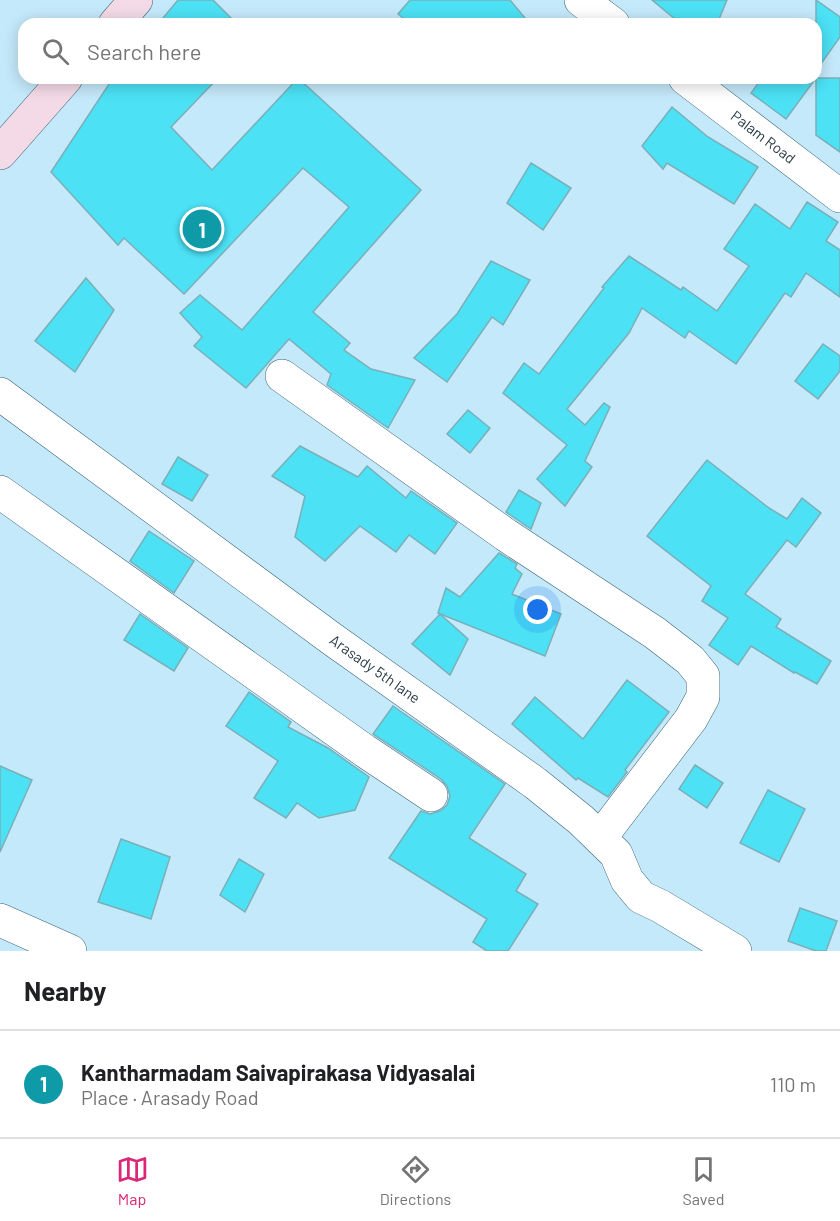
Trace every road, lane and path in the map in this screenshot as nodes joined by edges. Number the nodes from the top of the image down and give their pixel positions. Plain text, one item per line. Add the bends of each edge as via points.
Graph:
1 (136, 0) edge
2 (581, 0) edge
3 (120, 18) edge
4 (605, 18) edge
5 (61, 84) edge
6 (693, 84) edge
7 (0, 153) edge
8 (840, 196) edge
9 (282, 376) dead end
10 (0, 394) edge
11 (0, 492) edge
12 (431, 795) dead end
13 (600, 838) junction
14 (0, 920) edge
15 (70, 951) edge
16 (735, 951) edge

1 - 3 main road
2 - 4 street
5 - 7 main road
6 - 8 street, Palam Road
9 - 13 street via 506,535 655,633 690,660 703,676 703,697 691,718
10 - 13 street, Arasady 5th lane via 535,783
11 - 12 street
13 - 16 street, Arasady 5th lane via 616,854 627,880 640,897
14 - 15 street

